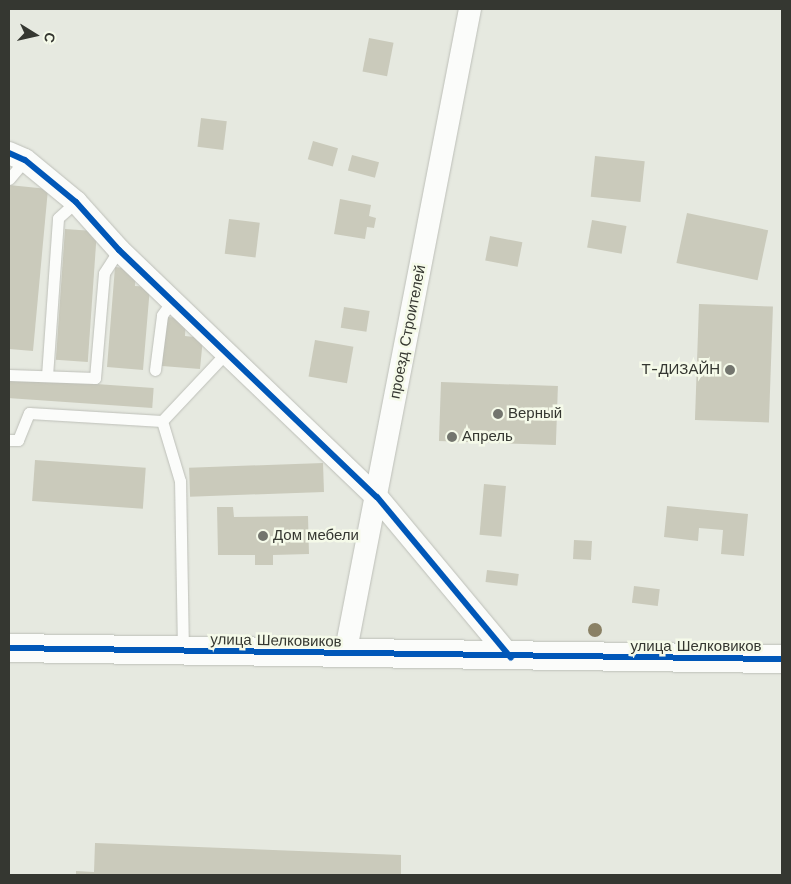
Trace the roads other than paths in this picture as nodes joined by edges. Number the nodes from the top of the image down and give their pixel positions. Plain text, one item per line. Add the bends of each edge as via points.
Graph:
1 (470, 9) edge
2 (17, 156) edge
3 (9, 179) edge
4 (76, 202) junction
5 (119, 250) junction
6 (172, 300) junction
7 (226, 353) junction
8 (155, 370) dead end
9 (9, 375) edge
10 (47, 376) junction
11 (162, 422) junction
12 (9, 440) edge
13 (377, 497) junction
14 (9, 648) edge
15 (183, 651) junction
16 (346, 655) junction
17 (511, 658) junction
18 (782, 660) edge

1 - 13 street, проезд Строителей
2 - 3 lane
2 - 4 street
4 - 5 street
4 - 10 lane via 58,218
5 - 6 street
5 - 10 lane via 104,273 95,378
6 - 7 street
6 - 8 lane via 162,315
7 - 11 lane
7 - 13 street
9 - 10 lane
11 - 12 lane via 29,413 18,440
11 - 15 lane via 180,480
13 - 16 street, проезд Строителей
13 - 17 street
14 - 15 street, улица Шелковиков
15 - 16 street, улица Шелковиков
16 - 17 street, улица Шелковиков
17 - 18 street, улица Шелковиков

